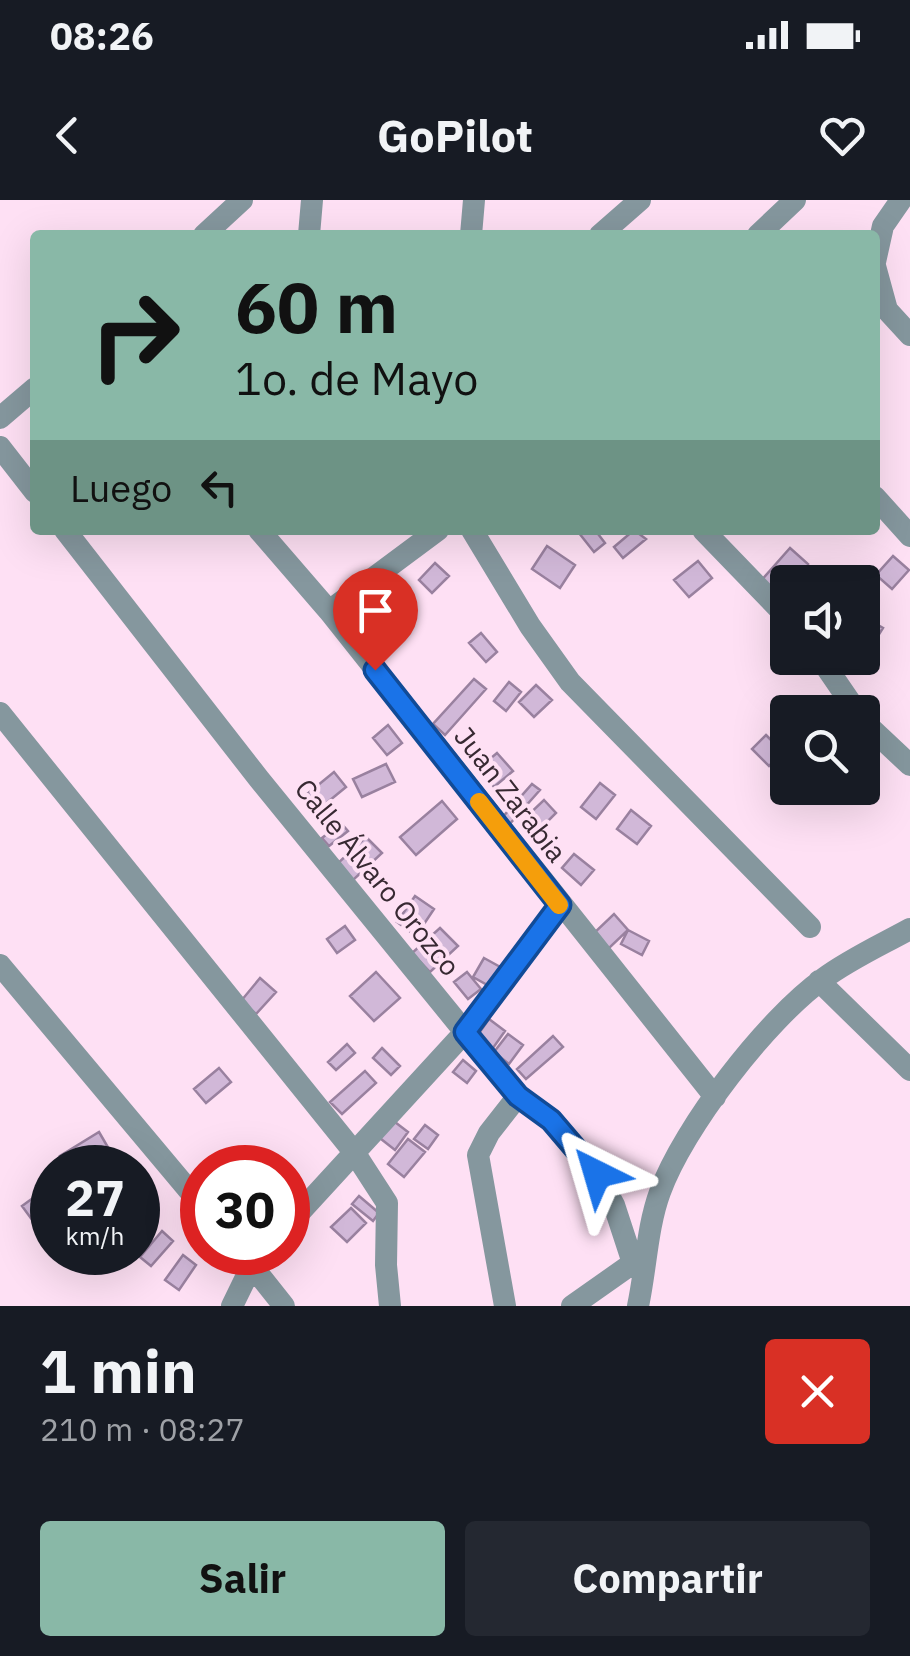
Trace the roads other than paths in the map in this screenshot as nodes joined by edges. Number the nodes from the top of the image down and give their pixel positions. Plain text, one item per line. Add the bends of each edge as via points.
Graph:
1 (242, 200) edge
2 (312, 200) edge
3 (474, 200) edge
4 (640, 200) edge
5 (795, 200) edge
6 (901, 200) edge
7 (209, 230) edge
8 (310, 230) edge
9 (471, 230) edge
10 (606, 230) edge
11 (763, 230) edge
12 (880, 240) edge
13 (880, 285) edge
14 (910, 335) edge
15 (30, 392) edge
16 (0, 418) edge
17 (0, 447) edge
18 (30, 486) edge
19 (880, 503) edge
20 (69, 535) edge
21 (263, 535) edge
22 (431, 535) edge
23 (475, 535) edge
24 (708, 535) edge
25 (910, 536) edge
26 (770, 599) edge
27 (329, 611) junction
28 (0, 712) edge
29 (880, 737) edge
30 (910, 765) edge
31 (560, 905) junction
32 (810, 927) dead end
33 (910, 930) edge
34 (0, 965) edge
35 (819, 981) junction
36 (465, 1032) junction
37 (910, 1070) edge
38 (518, 1096) junction
39 (715, 1097) junction
40 (354, 1152) junction
41 (180, 1180) edge
42 (310, 1201) edge
43 (641, 1257) junction
44 (245, 1275) edge
45 (264, 1275) edge
46 (232, 1306) edge
47 (284, 1306) edge
48 (390, 1306) edge
49 (505, 1306) edge
50 (572, 1306) edge
51 (638, 1306) edge

1 - 7 street
2 - 8 street
3 - 9 street
4 - 10 street
5 - 11 street
6 - 12 street
13 - 14 street via 886,310
15 - 16 street
17 - 18 street
19 - 25 street
20 - 36 street, Calle Álvaro Orozco
21 - 27 street, Juan Zarabia
22 - 27 street
23 - 32 street via 570,682
24 - 26 street
27 - 31 street, Juan Zarabia
28 - 40 street
29 - 30 street
31 - 36 street
31 - 39 street, Juan Zarabia
33 - 35 street
34 - 41 street
35 - 37 street
35 - 39 street
36 - 38 street, Calle Álvaro Orozco
36 - 40 street
38 - 43 street, Calle Álvaro Orozco via 551,1120 597,1174
38 - 49 street via 478,1155
39 - 43 street via 672,1165
40 - 42 street
40 - 48 street via 387,1203
43 - 50 street
43 - 51 street
44 - 46 street
45 - 47 street

